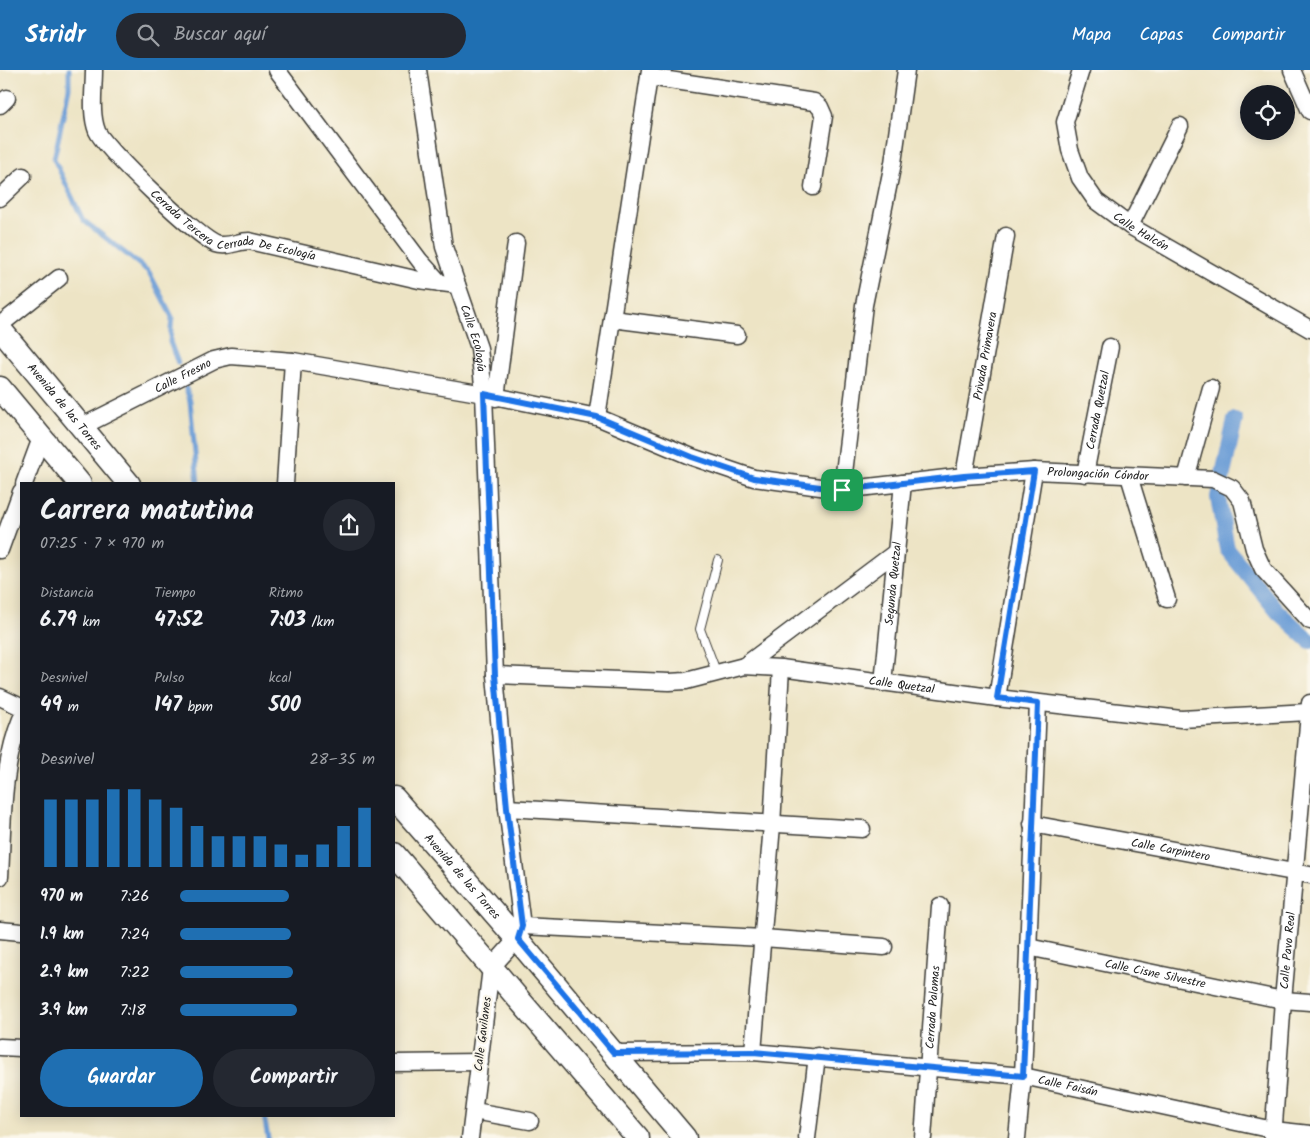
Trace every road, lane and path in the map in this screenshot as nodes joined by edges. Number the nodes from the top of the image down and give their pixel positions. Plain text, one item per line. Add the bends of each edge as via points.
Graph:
1 (94, 70) edge
2 (277, 70) edge
3 (418, 70) edge
4 (906, 70) edge
5 (1080, 70) edge
6 (1292, 70) edge
7 (649, 73) edge
8 (1305, 84) edge
9 (1310, 111) edge
10 (1180, 126) dead end
11 (23, 176) dead end
12 (814, 187) dead end
13 (0, 198) edge
14 (1130, 226) junction
15 (1006, 236) dead end
16 (516, 242) dead end
17 (59, 278) dead end
18 (440, 283) junction
19 (457, 285) junction
20 (612, 319) junction
21 (0, 325) edge
22 (0, 329) edge
23 (1310, 329) edge
24 (737, 335) dead end
25 (1110, 346) dead end
26 (293, 361) junction
27 (0, 388) edge
28 (1211, 388) dead end
29 (490, 396) junction
30 (597, 417) junction
31 (81, 427) junction
32 (41, 438) junction
33 (1034, 471) junction
34 (1085, 474) junction
35 (964, 476) junction
36 (1129, 476) junction
37 (1186, 478) junction
38 (25, 482) edge
39 (78, 482) edge
40 (127, 482) edge
41 (285, 482) edge
42 (903, 483) junction
43 (842, 490) junction
44 (20, 494) edge
45 (4, 527) edge
46 (0, 550) edge
47 (896, 552) junction
48 (718, 560) dead end
49 (1167, 598) dead end
50 (1310, 621) edge
51 (744, 666) junction
52 (781, 668) junction
53 (717, 674) junction
54 (495, 675) junction
55 (883, 683) junction
56 (0, 697) edge
57 (997, 698) junction
58 (1038, 703) junction
59 (20, 707) edge
60 (1309, 708) edge
61 (20, 725) edge
62 (17, 743) edge
63 (395, 799) edge
64 (2, 800) edge
65 (507, 808) junction
66 (1032, 824) junction
67 (772, 825) junction
68 (862, 829) dead end
69 (395, 855) edge
70 (1302, 874) edge
71 (0, 877) edge
72 (940, 906) dead end
73 (0, 930) edge
74 (20, 932) edge
75 (520, 933) junction
76 (763, 938) junction
77 (884, 947) dead end
78 (1028, 947) junction
79 (491, 968) junction
80 (1282, 1000) junction
81 (1310, 1002) edge
82 (0, 1047) edge
83 (20, 1048) edge
84 (753, 1052) junction
85 (614, 1053) junction
86 (817, 1056) junction
87 (480, 1062) junction
88 (395, 1064) edge
89 (928, 1069) junction
90 (1023, 1076) junction
91 (474, 1111) junction
92 (530, 1121) dead end
93 (1273, 1134) edge
94 (1310, 1134) edge
95 (470, 1138) edge
96 (638, 1138) edge
97 (685, 1138) edge
98 (807, 1138) edge
99 (922, 1138) edge
100 (1017, 1138) edge

1 - 18 street, Cerrada Tercera Cerrada De Ecología via 94,119 102,140 174,212 214,243 227,245 249,241
2 - 18 street via 420,261
3 - 19 street, Calle Ecología via 444,247
4 - 43 street via 893,163 864,305
5 - 14 street, Calle Halcón via 1065,122 1070,150 1080,178 1096,200
6 - 8 street
7 - 12 street via 814,102 824,116
7 - 20 street
8 - 9 street
10 - 14 street
11 - 13 street
14 - 23 street, Calle Halcón
15 - 35 street, Privada Primavera
16 - 29 street
17 - 21 street
18 - 19 street, Cerrada Tercera Cerrada De Ecología
19 - 29 street, Calle Ecología via 479,348
20 - 24 street
20 - 30 street
22 - 31 main road, Avenida de las Torres
25 - 34 street, Cerrada Quetzal
26 - 29 street, Calle Fresno
26 - 31 street, Calle Fresno via 231,356 214,360
26 - 41 street
27 - 32 main road
28 - 37 street
29 - 30 street, Calle Fresno
29 - 54 street, Calle Ecología
30 - 43 street, Prolongación Cóndor via 692,457 754,478
31 - 40 main road, Avenida de las Torres
32 - 38 street
32 - 39 main road
33 - 34 street, Prolongación Cóndor
33 - 35 street, Prolongación Cóndor
33 - 57 street
34 - 36 street, Prolongación Cóndor
35 - 42 street, Prolongación Cóndor
36 - 37 street, Prolongación Cóndor
36 - 49 street
37 - 50 street, Prolongación Cóndor via 1213,479 1232,488 1242,502 1254,549 1263,569
42 - 43 street, Prolongación Cóndor
42 - 47 street, Segunda Quetzal
44 - 45 street
45 - 46 street
47 - 51 street
47 - 55 street, Segunda Quetzal
48 - 53 lane via 700,629
51 - 52 street, Calle Quetzal
51 - 53 street, Calle Quetzal
52 - 55 street, Calle Quetzal
52 - 67 street
53 - 54 street, Calle Quetzal via 668,682
54 - 65 street, Calle Ecología
55 - 57 street, Calle Quetzal
56 - 59 street
57 - 58 street, Calle Quetzal
58 - 60 street, Calle Quetzal via 1181,720
58 - 66 street
60 - 70 street, Calle Pavo Real
61 - 62 street
62 - 64 street
63 - 75 main road, Avenida de las Torres
64 - 71 street
65 - 67 street
65 - 75 street, Calle Ecología
66 - 70 street, Calle Carpintero
66 - 78 street
67 - 68 street
67 - 76 street
69 - 79 main road
70 - 80 street, Calle Pavo Real
72 - 89 street, Cerrada Palomas
73 - 74 street
75 - 76 street
75 - 79 street
75 - 85 main road, Avenida de las Torres
76 - 77 street
76 - 84 street
78 - 80 street, Calle Cisne Silvestre
78 - 90 street
79 - 87 street, Calle Gavilanes
79 - 96 main road
80 - 81 street, Calle Cisne Silvestre
80 - 93 street, Calle Pavo Real
82 - 83 street
84 - 85 street, Calle Faisán
84 - 86 street, Calle Faisán
85 - 97 main road, Avenida de las Torres
86 - 89 street, Calle Faisán
86 - 98 street
87 - 88 street
87 - 91 street, Calle Gavilanes
89 - 90 street, Calle Faisán
89 - 99 street, Cerrada Palomas
90 - 93 street, Calle Faisán
90 - 100 street
91 - 92 street
91 - 95 street, Calle Gavilanes
93 - 94 street, Calle Faisán

